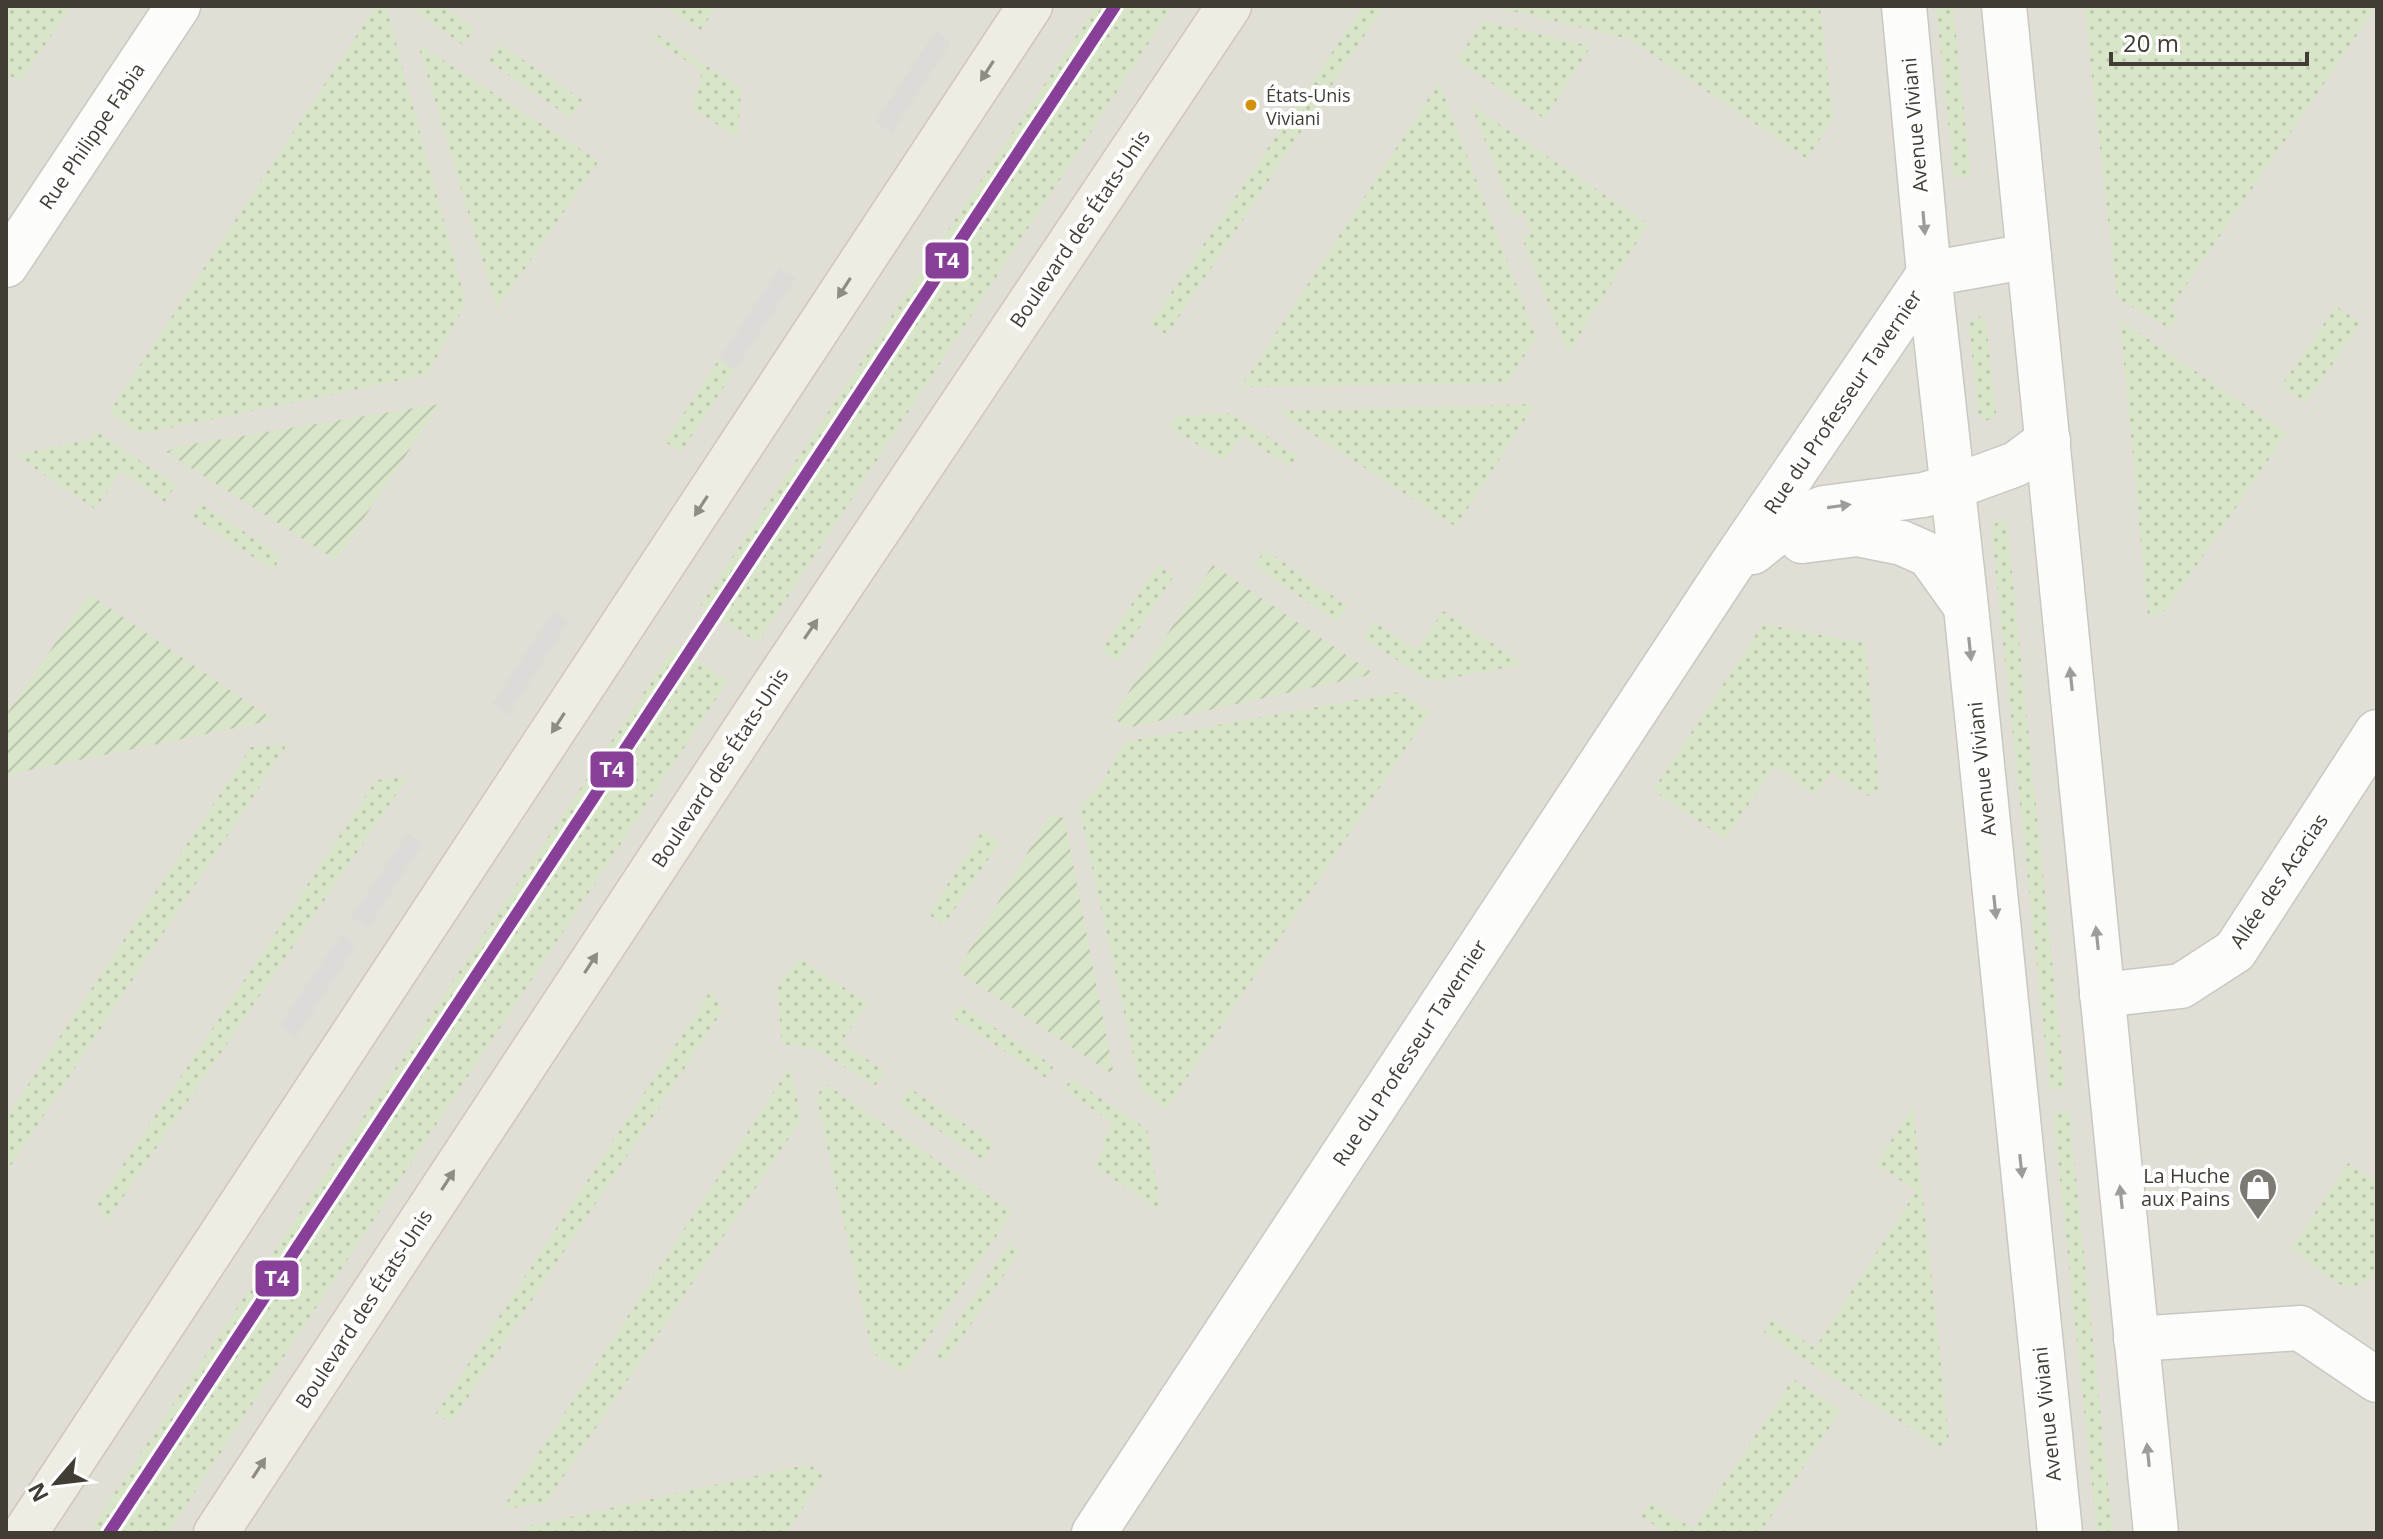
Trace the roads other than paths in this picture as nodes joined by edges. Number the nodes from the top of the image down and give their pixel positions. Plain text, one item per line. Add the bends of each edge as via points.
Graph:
1 (178, 6) edge
2 (1030, 6) edge
3 (1229, 6) edge
4 (1904, 6) edge
5 (2004, 6) edge
6 (2029, 256) junction
7 (6, 265) edge
8 (1929, 274) junction
9 (2048, 440) junction
10 (1953, 487) junction
11 (1726, 573) junction
12 (1966, 607) junction
13 (2377, 732) edge
14 (2102, 995) junction
15 (2136, 1339) junction
16 (2377, 1380) edge
17 (25, 1533) edge
18 (216, 1533) edge
19 (1094, 1533) edge
20 (2060, 1533) edge
21 (2156, 1533) edge

1 - 7 street, Rue Philippe Fabia
2 -> 17 main road
18 -> 3 main road, Boulevard des États-Unis
4 -> 8 street, Avenue Viviani
5 - 6 street
6 - 8 street, Rue du Professeur Tavernier
6 - 9 street
8 - 10 street, Avenue Viviani
8 - 11 street, Rue du Professeur Tavernier
9 - 10 street, Rue du Professeur Tavernier via 2016,464
14 -> 9 street
11 -> 10 street, Rue du Professeur Tavernier via 1791,521 1824,508
10 - 12 street, Avenue Viviani
11 - 12 street, Rue du Professeur Tavernier via 1796,542 1857,534 1929,555
11 - 19 street, Rue du Professeur Tavernier
12 -> 20 street, Avenue Viviani
13 - 14 street, Allée des Acacias via 2235,951 2181,986
15 -> 14 street
15 - 16 street via 2300,1328
21 -> 15 street

